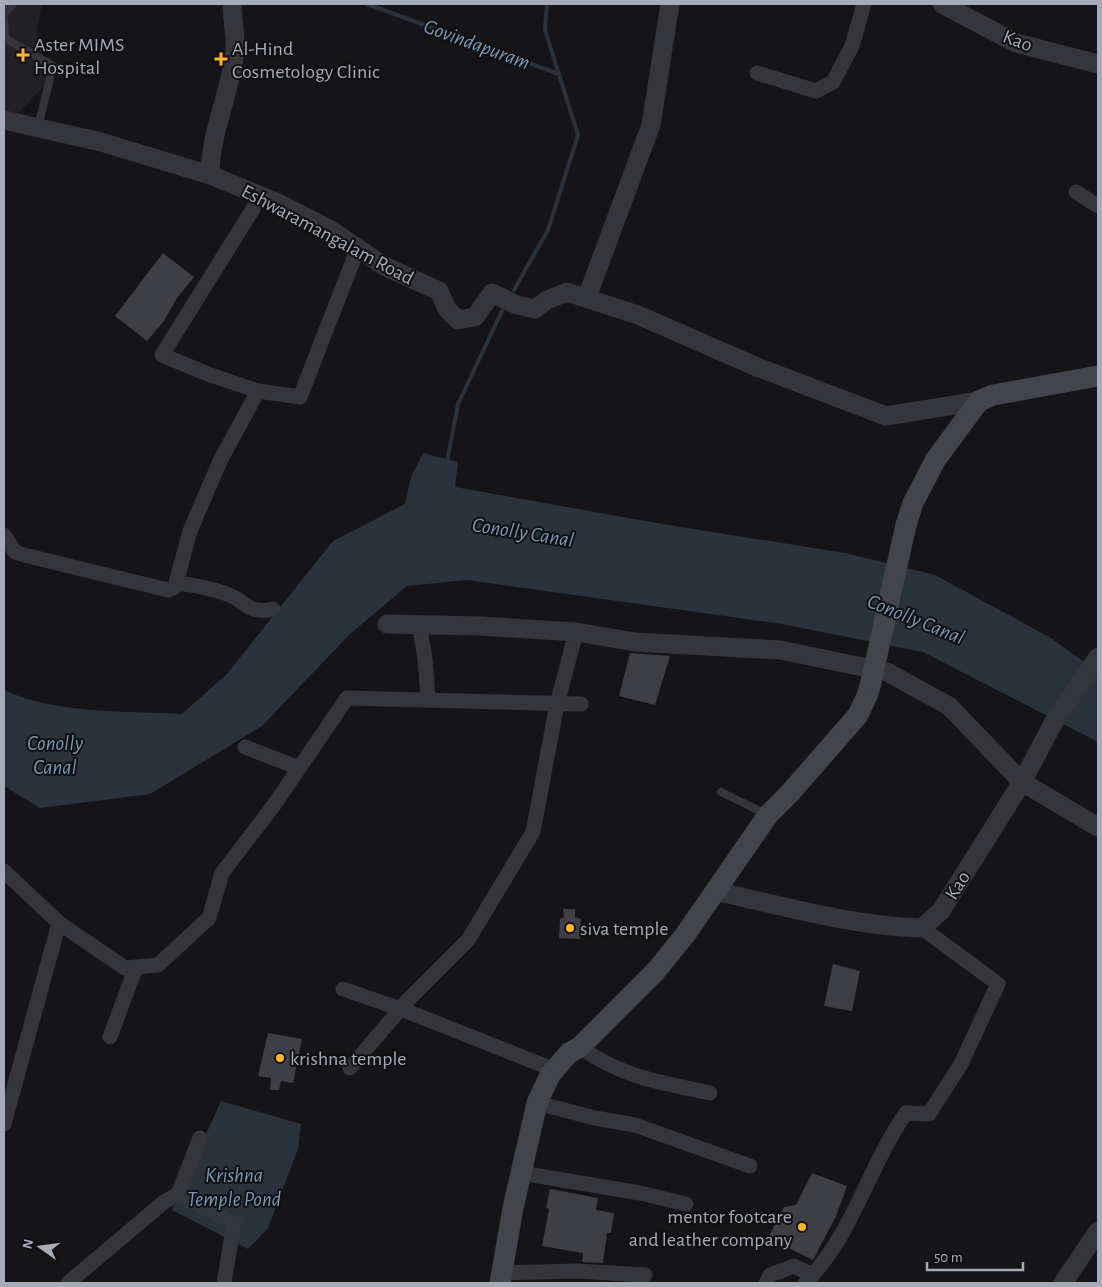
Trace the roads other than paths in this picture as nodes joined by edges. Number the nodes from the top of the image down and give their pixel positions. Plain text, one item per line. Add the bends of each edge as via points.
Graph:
1 (13, 4) edge
2 (232, 4) edge
3 (670, 4) edge
4 (864, 4) edge
5 (942, 4) edge
6 (4, 14) edge
7 (4, 19) edge
8 (1098, 64) edge
9 (757, 73) dead end
10 (4, 120) edge
11 (38, 127) junction
12 (210, 175) junction
13 (1076, 192) dead end
14 (261, 196) junction
15 (1098, 206) edge
16 (358, 248) junction
17 (587, 297) junction
18 (1098, 376) edge
19 (258, 391) junction
20 (979, 401) junction
21 (4, 535) edge
22 (176, 583) junction
23 (273, 608) dead end
24 (387, 624) dead end
25 (419, 624) junction
26 (576, 632) junction
27 (1098, 657) edge
28 (879, 677) junction
29 (428, 699) junction
30 (556, 704) junction
31 (582, 704) dead end
32 (245, 748) dead end
33 (299, 768) junction
34 (1022, 782) junction
35 (721, 792) dead end
36 (768, 815) junction
37 (1098, 827) edge
38 (4, 872) edge
39 (715, 891) junction
40 (59, 923) junction
41 (922, 928) junction
42 (136, 967) junction
43 (343, 989) dead end
44 (401, 1009) junction
45 (110, 1037) dead end
46 (580, 1047) junction
47 (350, 1068) dead end
48 (555, 1070) junction
49 (710, 1092) dead end
50 (537, 1103) junction
51 (4, 1124) edge
52 (200, 1138) dead end
53 (750, 1166) dead end
54 (521, 1173) junction
55 (178, 1194) junction
56 (686, 1204) dead end
57 (1098, 1231) edge
58 (645, 1275) dead end
59 (501, 1278) edge
60 (809, 1279) edge
61 (68, 1283) edge
62 (224, 1283) edge
63 (766, 1283) edge
64 (1063, 1283) edge

1 - 6 lane
2 - 12 street via 235,49 210,156
3 - 17 street via 651,125
4 - 9 street via 852,46 832,82 816,91
5 - 8 street, Kao via 1016,43
7 - 11 lane via 5,38 53,66
10 - 11 street, Eshwaramangalam Road
11 - 12 street, Eshwaramangalam Road
12 - 14 street, Eshwaramangalam Road
13 - 15 street
14 - 16 street, Eshwaramangalam Road via 331,230
14 - 19 street via 162,355
16 - 17 street, Eshwaramangalam Road via 384,266 438,291 451,315 462,320 475,317 492,293 535,310 547,300 567,292
16 - 19 street via 300,398
17 - 20 street via 886,416
18 - 20 main road via 993,395
19 - 22 street via 220,461 190,531
20 - 28 main road, bridge via 936,459 913,503 906,525
21 - 22 street via 15,552 24,555 168,590 172,590
22 - 23 street via 230,595 260,612
24 - 25 street
25 - 26 street
25 - 29 street
26 - 28 street via 635,642 780,650
26 - 30 street
27 - 34 street, Kao via 1056,718
28 - 34 street via 950,706
28 - 36 main road via 858,715
29 - 30 street
29 - 33 street via 347,698
30 - 31 street
30 - 44 street via 533,832 468,940
32 - 33 street
33 - 42 street via 222,873 209,918 158,965
34 - 37 street
34 - 41 street, Kao via 941,911
35 - 36 lane
36 - 39 main road
38 - 40 street
39 - 41 street via 821,915
39 - 46 main road via 655,972
40 - 42 street via 125,968
40 - 51 street
41 - 60 street via 998,984 961,1064 929,1114 906,1113 888,1139 823,1265
42 - 45 street
43 - 44 street
44 - 47 street
44 - 48 street
46 - 48 main road via 569,1053
46 - 49 street via 603,1063 634,1076
48 - 50 main road
50 - 53 street via 635,1125
50 - 54 main road
52 - 55 street
54 - 56 street
54 - 59 main road
55 - 61 street via 164,1202
55 - 62 street via 234,1223
57 - 64 street
58 - 59 street via 577,1271
60 - 63 street via 794,1266 770,1274

